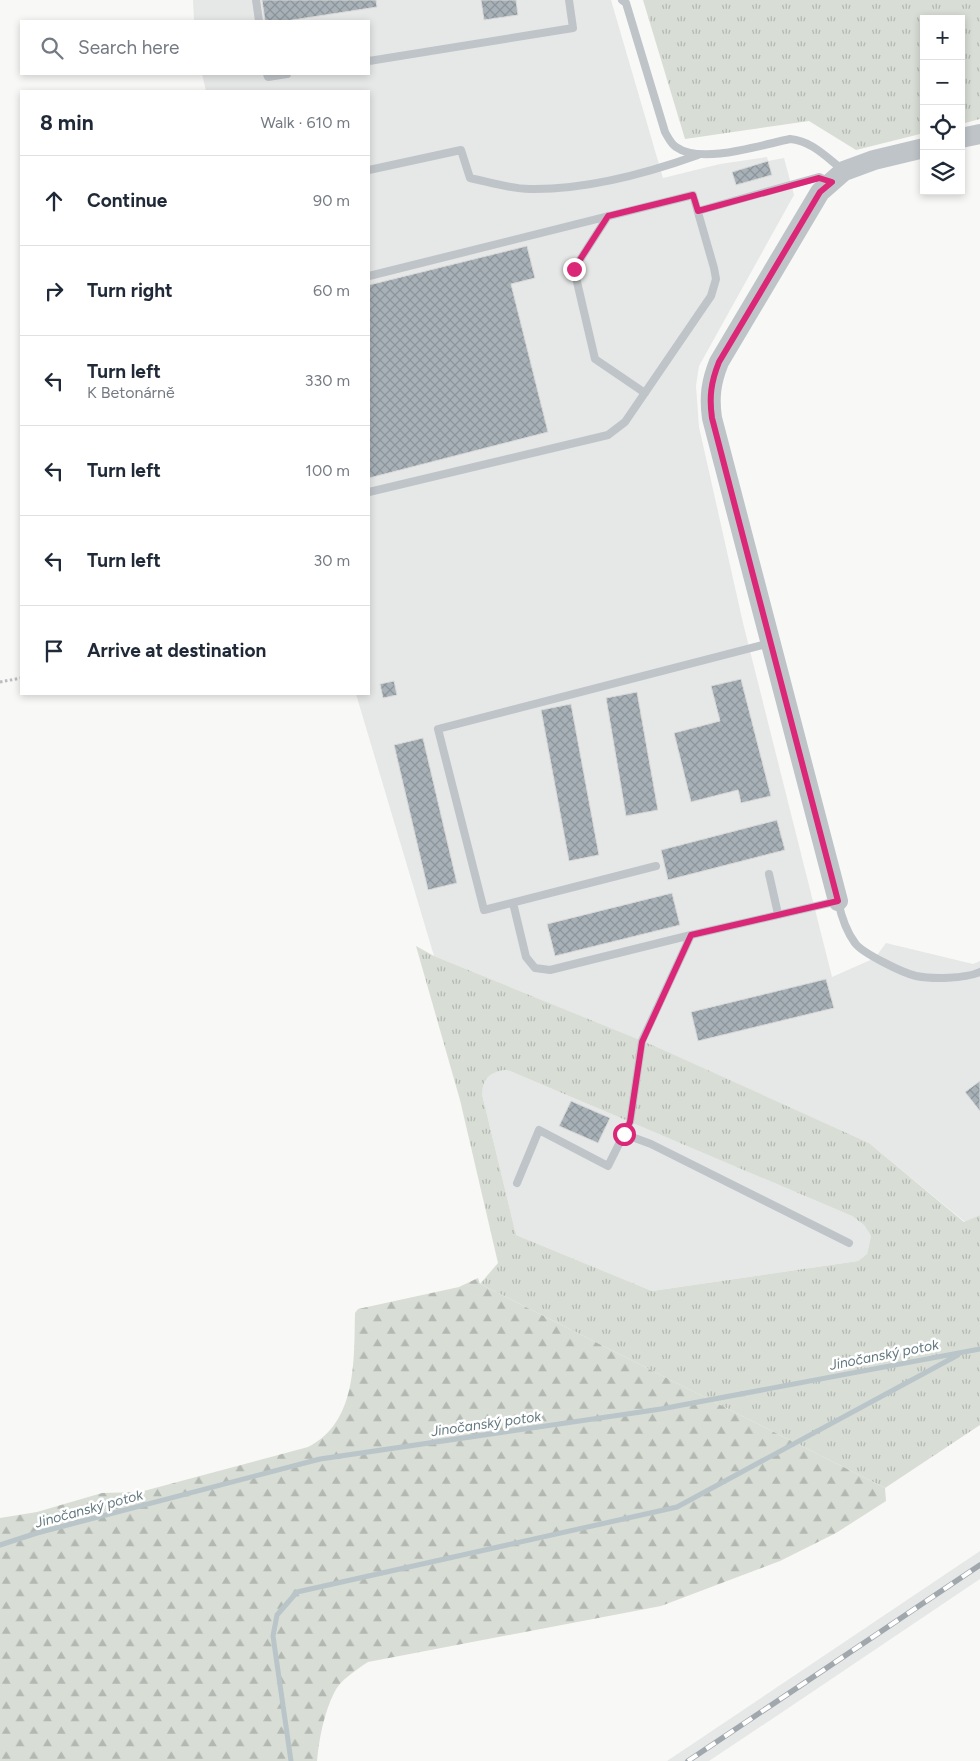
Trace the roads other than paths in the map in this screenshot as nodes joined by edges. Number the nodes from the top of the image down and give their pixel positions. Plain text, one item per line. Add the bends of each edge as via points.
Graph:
1 (256, 0) edge
2 (569, 0) edge
3 (622, 0) edge
4 (259, 20) edge
5 (370, 61) edge
6 (268, 75) edge
7 (281, 75) edge
8 (980, 134) edge
9 (965, 137) edge
10 (920, 149) edge
11 (698, 155) junction
12 (370, 170) edge
13 (838, 177) junction
14 (698, 211) junction
15 (608, 216) junction
16 (370, 276) edge
17 (645, 394) junction
18 (370, 492) edge
19 (771, 643) junction
20 (656, 866) dead end
21 (769, 874) dead end
22 (838, 901) junction
23 (513, 903) junction
24 (778, 914) junction
25 (691, 935) junction
26 (980, 972) edge
27 (624, 1134) junction
28 (517, 1182) dead end
29 (849, 1243) dead end

1 - 4 lane
2 - 5 lane via 573,28
3 - 11 lane via 626,3 665,132 677,148
6 - 7 lane
8 - 9 street
10 - 13 street via 874,160
11 - 12 lane via 660,168 573,188 528,190 470,178 462,150
11 - 13 lane via 800,140 808,142
13 - 14 lane via 819,178
13 - 19 street via 815,200 719,362 712,382 712,418
14 - 15 lane via 693,195
14 - 17 lane via 714,268 714,289
15 - 16 lane
15 - 17 lane via 574,269 595,359
17 - 18 lane via 625,422 608,435
19 - 22 street
19 - 23 lane via 438,729 484,910
20 - 23 lane
21 - 24 lane
22 - 24 lane
22 - 26 lane via 855,945 875,958 915,976 969,977
23 - 25 lane via 526,957 535,968 550,970
24 - 25 lane
25 - 27 lane via 642,1042 630,1122
27 - 28 lane via 608,1166 539,1130
27 - 29 lane via 651,1144

